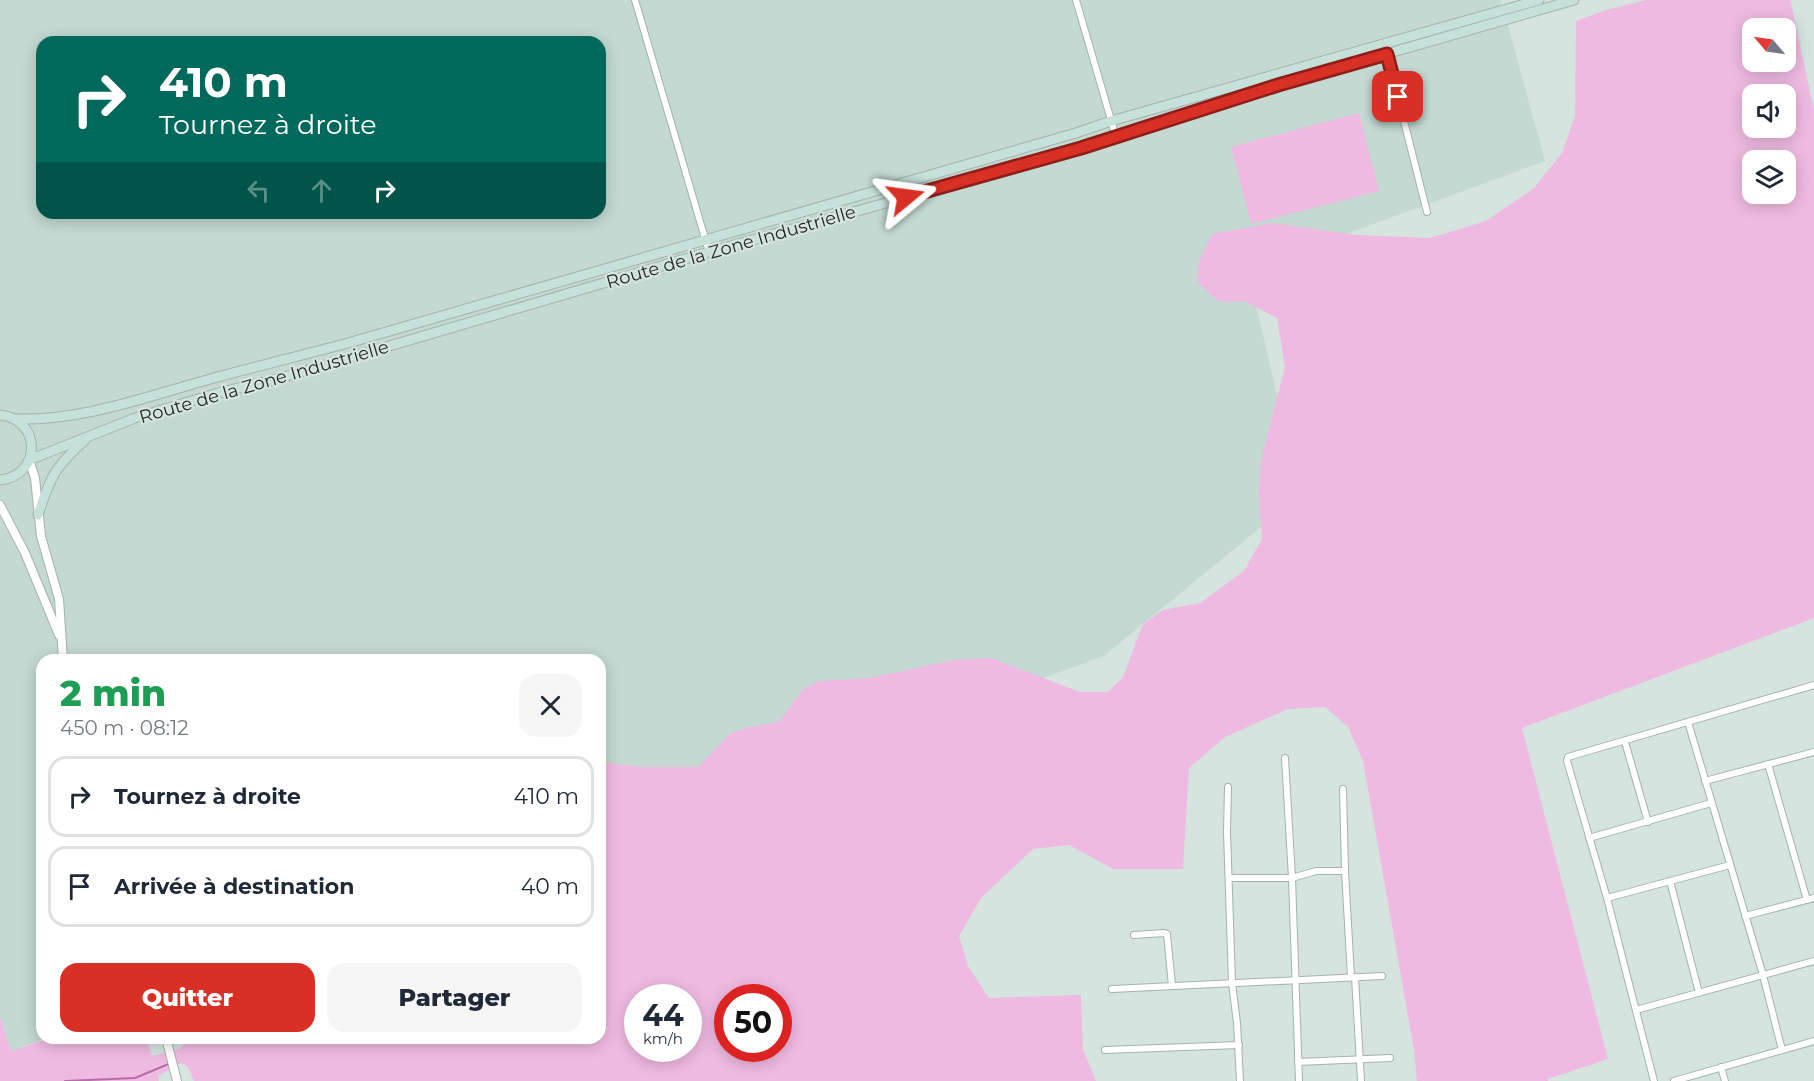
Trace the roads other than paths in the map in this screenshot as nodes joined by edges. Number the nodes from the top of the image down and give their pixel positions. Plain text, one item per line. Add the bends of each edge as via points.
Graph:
1 (635, 0) edge
2 (1076, 0) edge
3 (1539, 0) edge
4 (1574, 0) edge
5 (1387, 54) junction
6 (1112, 121) junction
7 (1116, 137) junction
8 (1426, 213) dead end
9 (706, 239) junction
10 (710, 252) junction
11 (0, 415) edge
12 (14, 419) junction
13 (90, 435) junction
14 (29, 460) junction
15 (0, 480) edge
16 (0, 505) edge
17 (38, 515) junction
18 (61, 641) junction
19 (62, 654) edge
20 (1814, 685) edge
21 (1688, 722) junction
22 (1625, 742) junction
23 (1814, 752) edge
24 (1285, 758) dead end
25 (1768, 764) junction
26 (1705, 781) junction
27 (1228, 787) dead end
28 (1343, 789) dead end
29 (1711, 803) junction
30 (1648, 822) junction
31 (1589, 838) junction
32 (1730, 865) junction
33 (1345, 871) junction
34 (1229, 878) junction
35 (1293, 878) junction
36 (1670, 881) junction
37 (1607, 898) junction
38 (1810, 899) edge
39 (1745, 916) junction
40 (1134, 935) dead end
41 (1814, 961) edge
42 (1763, 975) junction
43 (1382, 976) dead end
44 (1353, 977) junction
45 (1296, 980) junction
46 (1232, 983) junction
47 (1172, 986) junction
48 (1112, 989) dead end
49 (1700, 993) junction
50 (1636, 1010) junction
51 (1814, 1041) edge
52 (168, 1044) edge
53 (1239, 1046) junction
54 (1105, 1050) dead end
55 (1782, 1050) junction
56 (1360, 1058) junction
57 (1390, 1058) dead end
58 (1298, 1062) junction
59 (1721, 1067) junction
60 (177, 1081) edge
61 (1240, 1081) edge
62 (1299, 1081) edge
63 (1361, 1081) edge
64 (1654, 1081) edge
65 (1674, 1081) edge
66 (1725, 1081) edge

1 - 9 street
2 - 6 street
3 - 6 main road, Route de la Zone Industrielle
4 - 5 main road, Route de la Zone Industrielle
5 - 7 main road, Route de la Zone Industrielle
5 - 8 street
6 - 7 street
6 - 9 main road, Route de la Zone Industrielle
7 - 10 main road, Route de la Zone Industrielle
9 - 10 street
9 - 12 main road, Route de la Zone Industrielle via 553,286 97,411 54,419
10 - 13 main road, Route de la Zone Industrielle via 218,393
11 - 12 main road, Route de la Zone Industrielle
12 - 14 main road via 30,436
13 - 14 main road, Route de la Zone Industrielle
13 - 17 main road via 53,474
14 - 15 main road, Route de la Zone Industrielle via 17,475
14 - 17 street via 35,478
16 - 18 street via 25,553
17 - 18 street via 59,599
18 - 19 street
20 - 21 street
21 - 22 street
21 - 26 street
22 - 30 street
22 - 31 street via 1568,757
23 - 25 street
24 - 35 street
25 - 26 street
25 - 38 street
26 - 29 street
27 - 34 street
28 - 33 street
29 - 30 street
29 - 32 street
30 - 31 street
31 - 37 street
32 - 36 street
32 - 39 street
33 - 35 street via 1316,871
33 - 44 street
34 - 35 street
34 - 46 street
35 - 45 street
36 - 37 street
36 - 49 street
37 - 50 street
38 - 39 street
39 - 42 street
40 - 47 street via 1167,934
41 - 42 street
42 - 49 street
42 - 55 street
43 - 44 street
44 - 45 street
44 - 56 street
45 - 46 street
45 - 58 street
46 - 47 street
46 - 53 street
47 - 48 street
49 - 50 street
50 - 64 street
51 - 55 street
52 - 60 street
53 - 54 street
53 - 61 street
55 - 59 street
56 - 57 street
56 - 58 street
56 - 63 street
58 - 62 street
59 - 65 street
59 - 66 street

